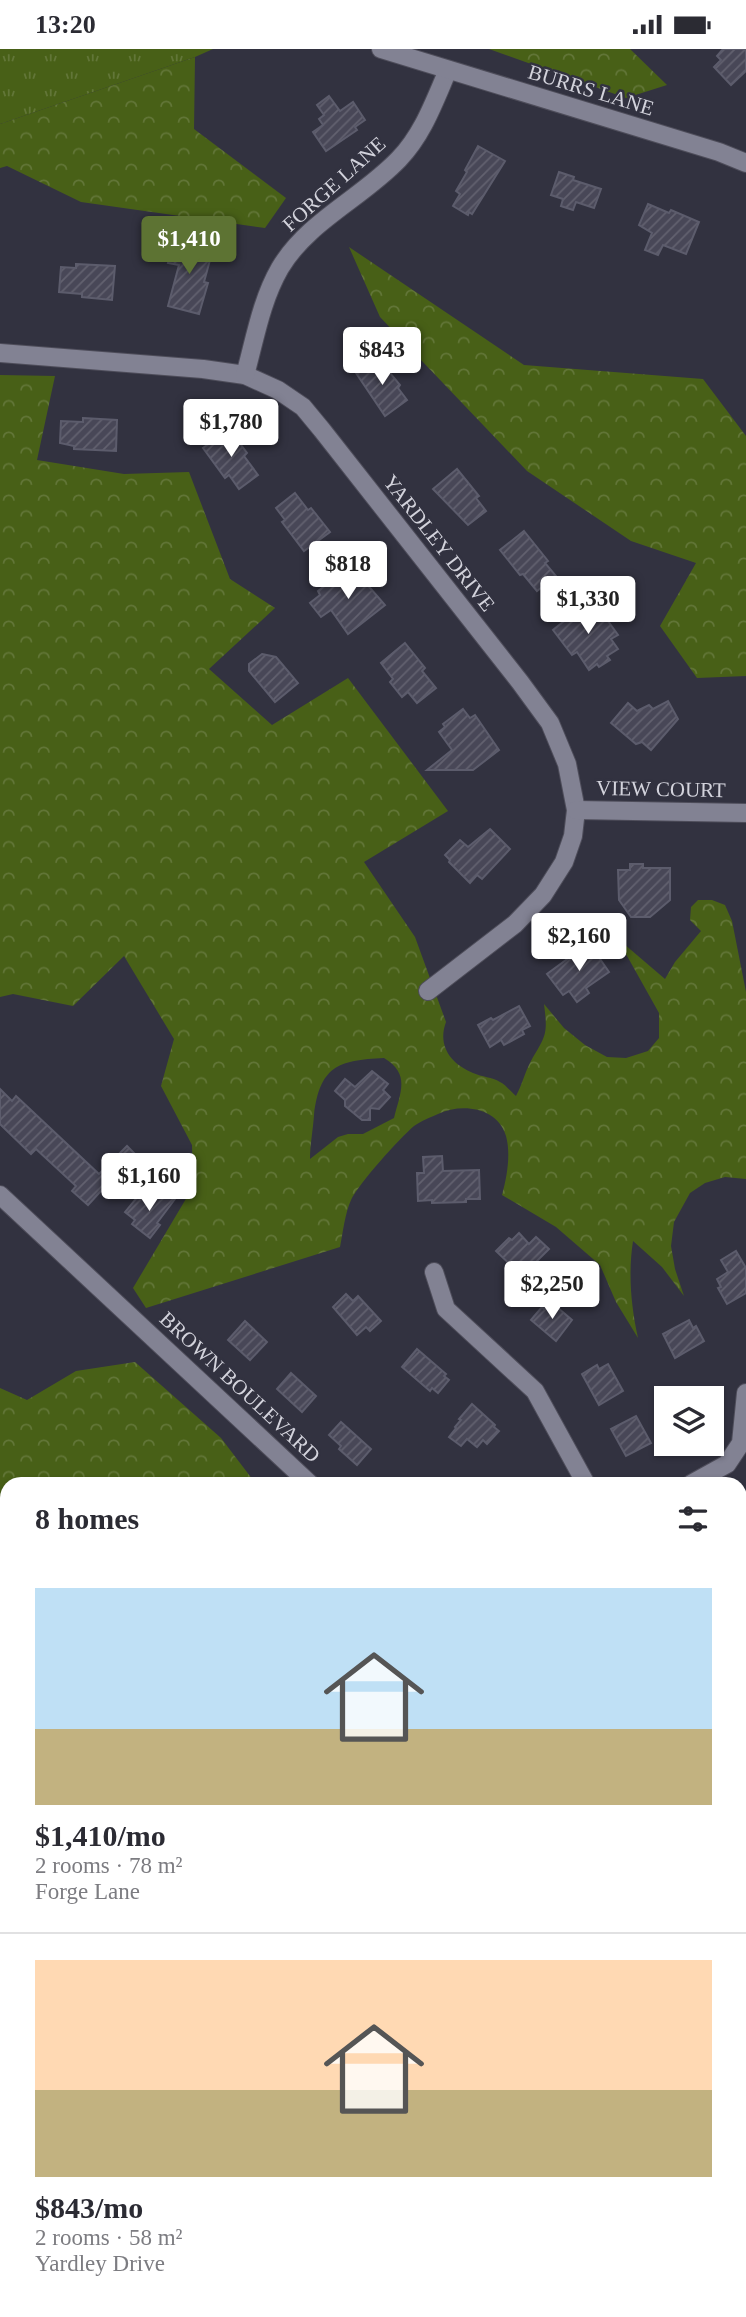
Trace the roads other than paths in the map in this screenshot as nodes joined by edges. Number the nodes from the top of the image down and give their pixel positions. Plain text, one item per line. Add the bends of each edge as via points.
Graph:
1 (381, 49) edge
2 (448, 70) junction
3 (746, 163) edge
4 (0, 353) edge
5 (245, 375) junction
6 (576, 810) junction
7 (746, 813) edge
8 (428, 991) dead end
9 (0, 1195) edge
10 (434, 1272) dead end
11 (746, 1393) edge
12 (303, 1477) edge
13 (582, 1477) edge
14 (704, 1477) edge

1 - 2 street, BURRS LANE
2 - 3 street, BURRS LANE
2 - 5 street, FORGE LANE via 422,130 399,159 310,232 281,266 265,298
4 - 5 street, YARDLEY DRIVE
5 - 6 street, YARDLEY DRIVE via 303,407 520,682 550,723 567,764
6 - 7 street, VIEW COURT
6 - 8 street, YARDLEY DRIVE via 564,862 543,895 515,924
9 - 12 street, BROWN BOULEVARD
10 - 13 street via 446,1309 535,1391
11 - 14 street via 741,1443 727,1464

